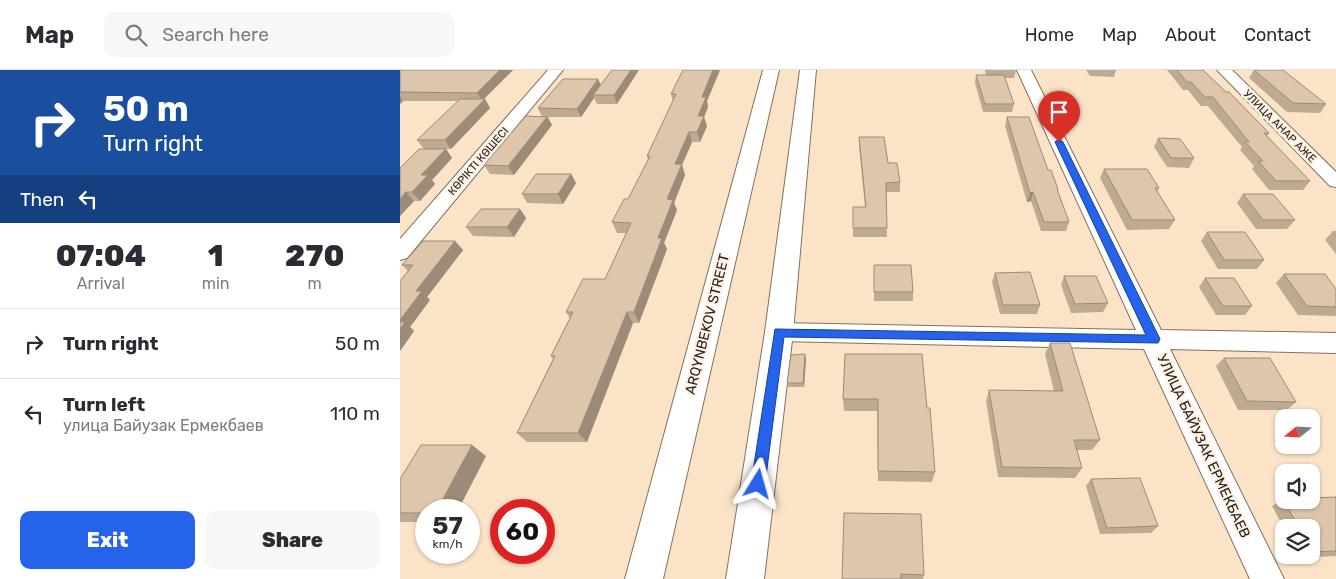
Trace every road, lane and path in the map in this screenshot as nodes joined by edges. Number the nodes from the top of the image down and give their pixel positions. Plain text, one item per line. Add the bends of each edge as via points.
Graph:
1 (556, 70) edge
2 (771, 70) edge
3 (808, 70) edge
4 (1024, 70) edge
5 (1224, 70) edge
6 (1336, 182) edge
7 (400, 253) edge
8 (779, 332) junction
9 (1154, 339) junction
10 (1336, 343) edge
11 (644, 579) edge
12 (745, 579) edge
13 (1267, 579) edge

1 - 7 street, КӨРІКТІ КӨШЕСІ
2 - 11 main road, ARQYNBEKOV STREET
3 - 8 main road
4 - 9 street, УЛИЦА БАЙУЗАК ЕРМЕКБАЕВ
5 - 6 street, УЛИЦА АНАР АЖЕ
8 - 9 street
8 - 12 main road
9 - 10 street
9 - 13 street, УЛИЦА БАЙУЗАК ЕРМЕКБАЕВ

